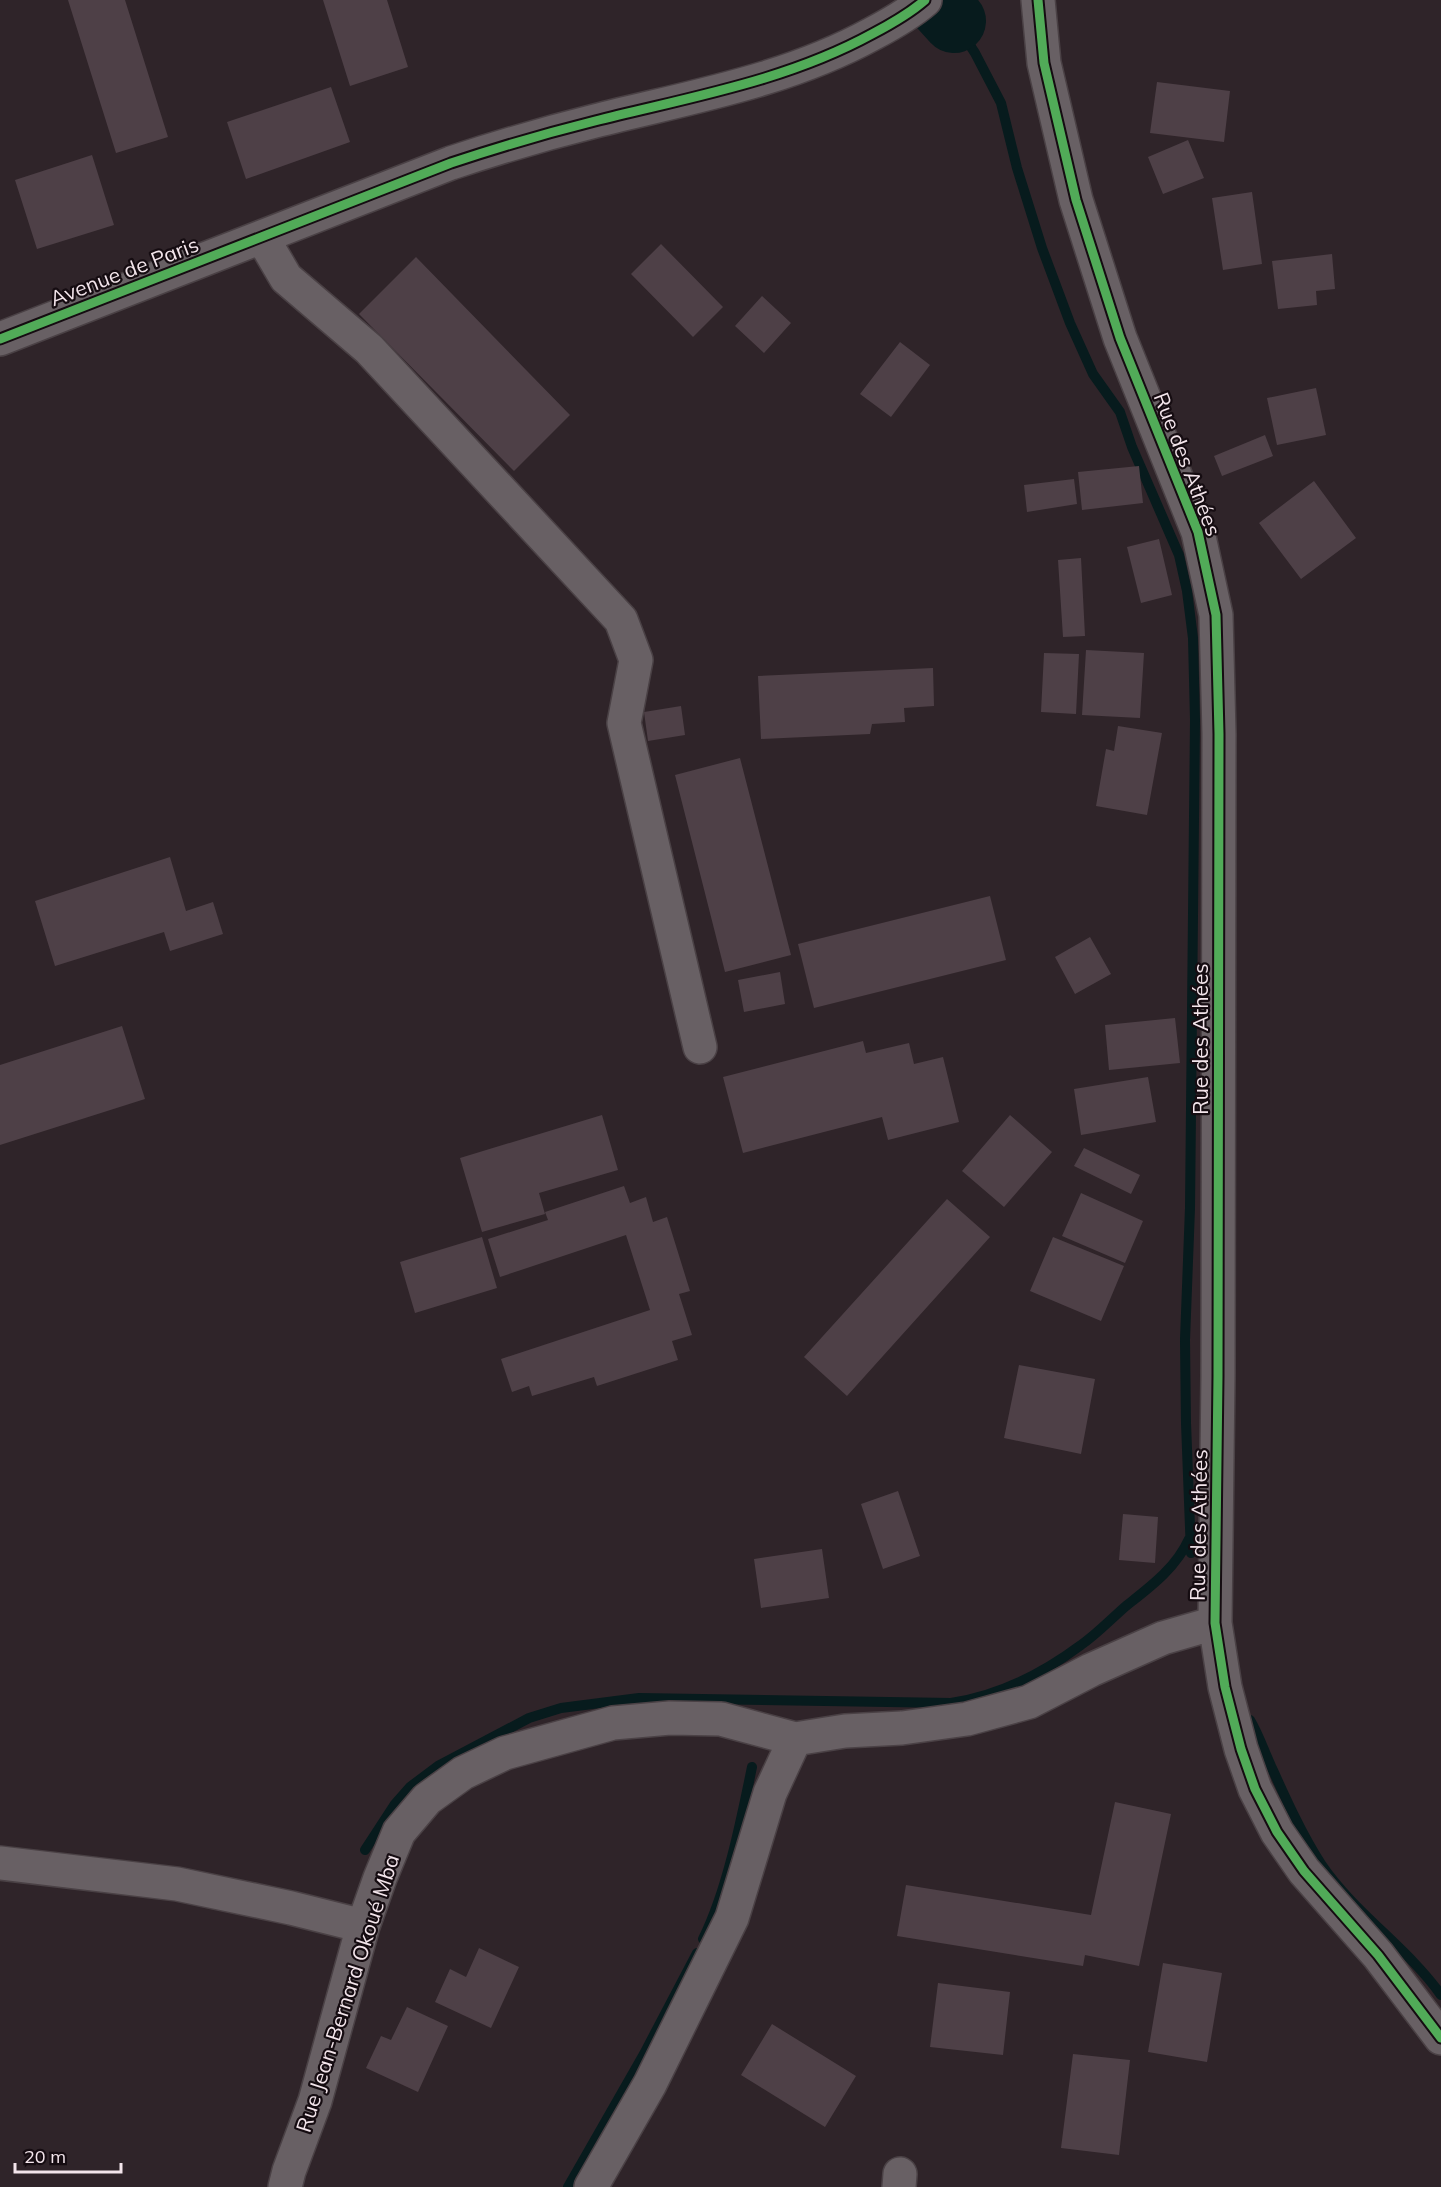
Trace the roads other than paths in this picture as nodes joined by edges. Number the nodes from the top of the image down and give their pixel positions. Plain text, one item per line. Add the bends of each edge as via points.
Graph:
1 (1038, 0) edge
2 (917, 7) edge
3 (262, 237) junction
4 (0, 339) edge
5 (700, 1047) dead end
6 (1215, 1623) junction
7 (795, 1739) junction
8 (0, 1863) edge
9 (363, 1926) junction
10 (1441, 2038) edge
11 (285, 2187) edge
12 (591, 2187) edge

1 - 6 street, Rue des Athées via 1044,63 1076,200 1120,338 1198,532 1216,615 1219,734
2 - 3 street, Avenue de Paris via 848,47 796,68 711,94 515,142
3 - 4 street, Avenue de Paris
3 - 5 street via 286,278 369,349 621,620 636,660 624,723
6 - 7 street via 1163,1638 1029,1702 967,1719
6 - 10 street, Rue des Athées via 1241,1749 1254,1789 1277,1832 1304,1871 1378,1955
7 - 9 street, Rue Jean-Bernard Okoué Mba via 721,1719 670,1718 613,1724 505,1753 463,1773 427,1799 399,1832
7 - 12 street via 770,1793 732,1918 650,2084
8 - 9 street via 177,1884
9 - 11 street, Rue Jean-Bernard Okoué Mba via 315,2101

